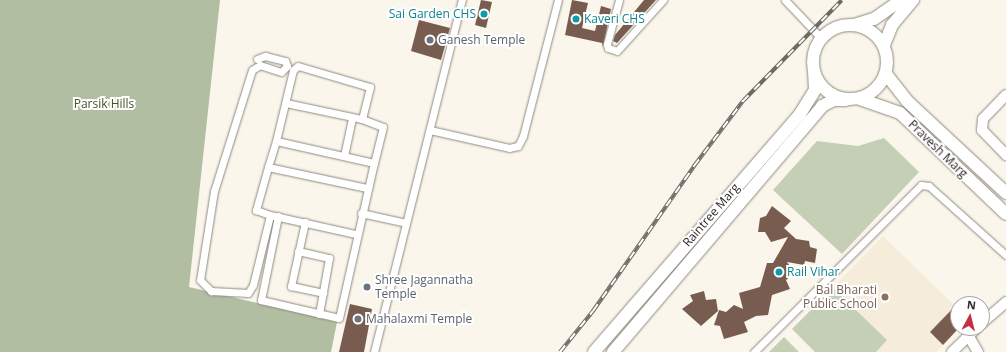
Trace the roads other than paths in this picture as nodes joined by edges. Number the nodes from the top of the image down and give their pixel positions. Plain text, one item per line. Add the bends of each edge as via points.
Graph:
1 (462, 0) edge
2 (558, 0) edge
3 (619, 0) edge
4 (662, 0) edge
5 (785, 0) edge
6 (901, 0) edge
7 (913, 0) edge
8 (854, 25) junction
9 (821, 38) junction
10 (884, 45) junction
11 (257, 59) dead end
12 (814, 73) junction
13 (886, 74) junction
14 (1006, 96) edge
15 (860, 99) junction
16 (846, 100) junction
17 (286, 104) junction
18 (352, 118) junction
19 (362, 119) junction
20 (430, 130) junction
21 (276, 141) junction
22 (1006, 155) edge
23 (344, 156) junction
24 (374, 163) junction
25 (268, 167) junction
26 (367, 188) junction
27 (1006, 193) edge
28 (361, 213) junction
29 (1006, 214) edge
30 (274, 216) junction
31 (305, 222) junction
32 (406, 223) junction
33 (356, 234) junction
34 (298, 251) junction
35 (1006, 255) edge
36 (323, 293) junction
37 (1006, 302) edge
38 (319, 314) junction
39 (990, 316) edge
40 (967, 336) edge
41 (969, 336) edge
42 (374, 352) edge
43 (594, 352) edge
44 (613, 352) edge
45 (754, 352) edge
46 (952, 352) edge
47 (978, 352) edge

1 - 20 street
2 - 20 street via 523,136 518,146 509,148
3 - 4 street via 607,44 608,48 617,51
5 - 9 street
6 - 8 main road via 874,19
7 - 10 main road via 892,25
8 - 9 main road via 840,26
8 - 10 main road via 868,30
9 - 12 main road via 813,58
10 - 13 main road via 888,59
11 - 30 street via 264,56 285,61 287,66 281,72 260,65 252,70 211,205 200,280 206,288 248,293 253,285
12 - 16 main road via 826,91
12 - 43 main road, Raintree Marg via 815,90 800,114
13 - 15 main road via 879,87
13 - 27 main road, Pravesh Marg via 907,101
14 - 22 street via 983,119 982,130
15 - 16 main road
15 - 29 main road, Pravesh Marg via 900,113
16 - 44 main road, Raintree Marg via 834,100 822,106
17 - 18 street
17 - 19 street via 293,70 298,66 370,87
17 - 21 street
18 - 19 street
18 - 23 street
19 - 24 street via 383,128
20 - 32 street
21 - 23 street
21 - 25 street
23 - 24 street
24 - 26 street
25 - 26 street
25 - 30 street via 256,210
26 - 28 street
28 - 32 street
28 - 33 street
30 - 31 street
30 - 38 street via 261,300
31 - 33 street
31 - 34 street
32 - 42 street
33 - 38 street via 341,315 336,318
34 - 36 street via 329,258
34 - 36 street via 291,286
35 - 45 street via 929,186 922,185
36 - 38 street
37 - 39 street
40 - 46 street
41 - 47 street

